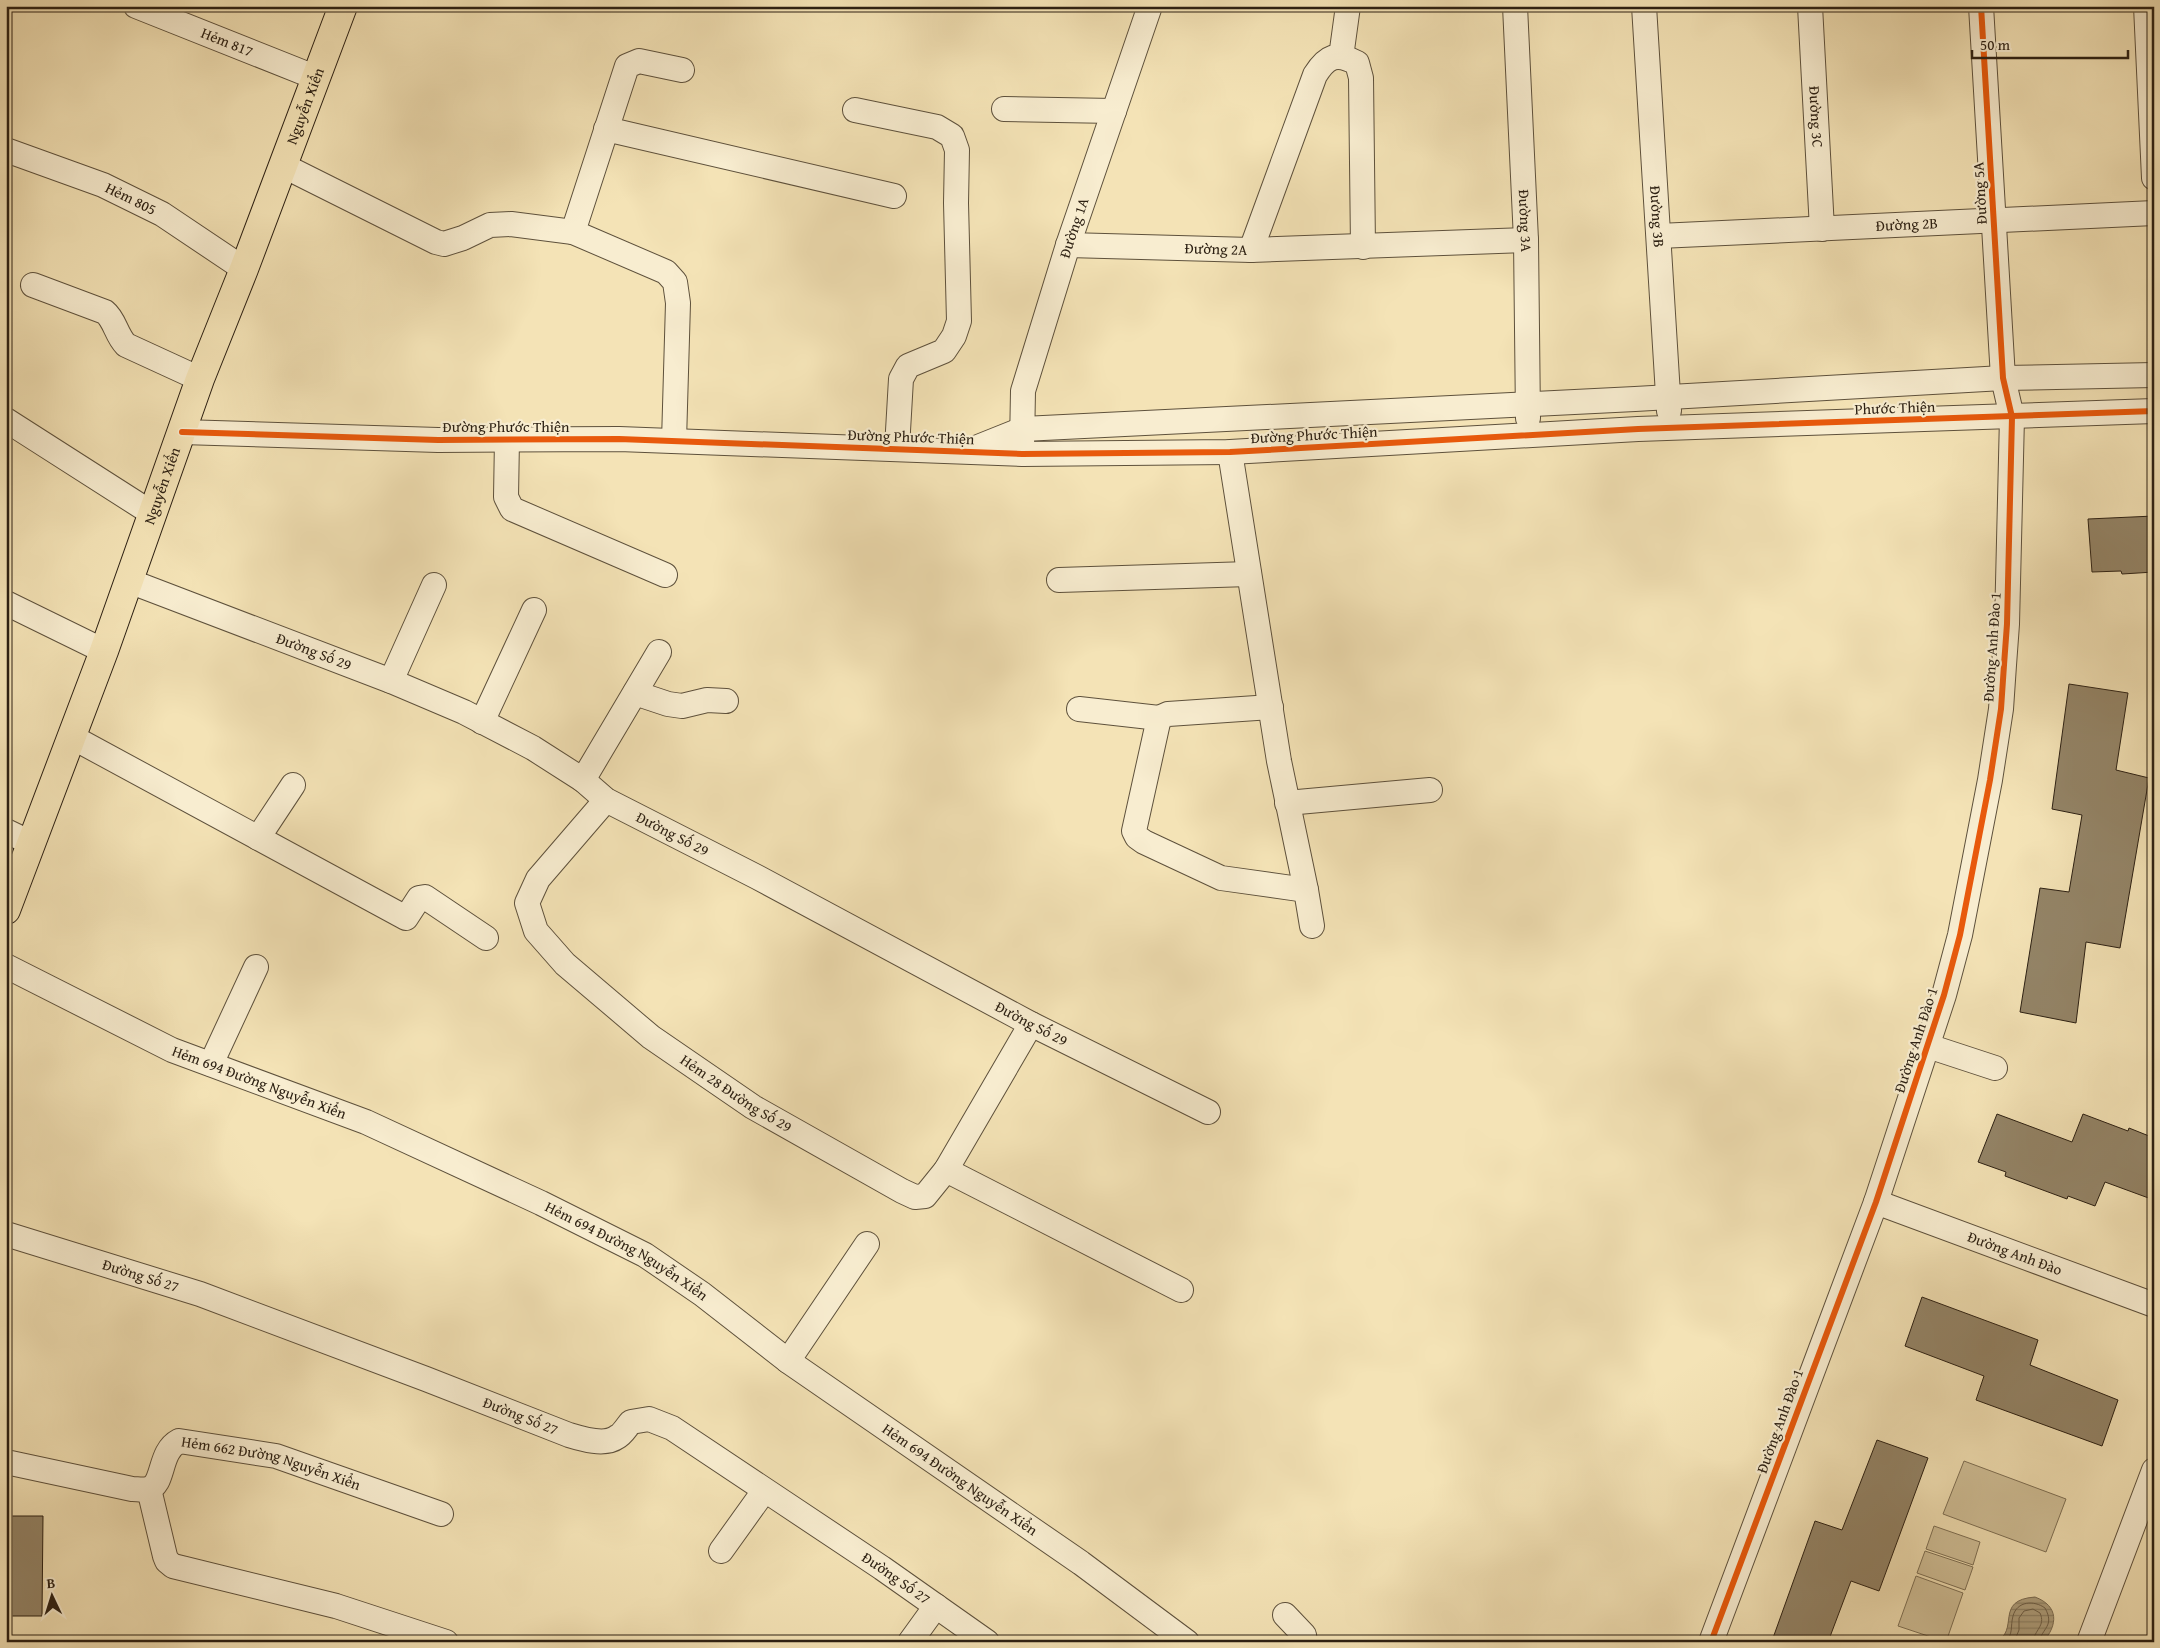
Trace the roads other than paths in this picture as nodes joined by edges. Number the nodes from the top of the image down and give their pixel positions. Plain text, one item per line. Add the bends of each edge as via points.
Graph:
1 (136, 6) edge
2 (343, 6) edge
3 (1150, 6) edge
4 (1348, 6) edge
5 (1515, 6) edge
6 (1644, 6) edge
7 (1810, 6) edge
8 (1981, 6) edge
9 (2146, 6) edge
10 (1341, 57) junction
11 (2151, 58) edge
12 (682, 70) dead end
13 (318, 78) junction
14 (1004, 109) dead end
15 (855, 110) dead end
16 (1114, 111) junction
17 (606, 129) junction
18 (6, 150) edge
19 (284, 166) junction
20 (2154, 178) edge
21 (894, 196) dead end
22 (2154, 213) edge
23 (1994, 221) junction
24 (1822, 229) junction
25 (573, 232) junction
26 (1659, 236) junction
27 (1526, 240) junction
28 (1068, 245) junction
29 (1363, 247) junction
30 (1251, 250) junction
31 (244, 269) junction
32 (33, 285) dead end
33 (2154, 375) edge
34 (2003, 378) junction
35 (200, 379) junction
36 (1668, 395) junction
37 (1635, 399) joint
38 (1527, 404) junction
39 (2154, 411) edge
40 (2012, 417) junction
41 (6, 420) edge
42 (1023, 429) junction
43 (1638, 429) joint
44 (1670, 429) junction
45 (182, 432) junction
46 (1528, 435) junction
47 (507, 439) junction
48 (674, 441) junction
49 (897, 448) junction
50 (969, 451) junction
51 (1230, 452) junction
52 (1022, 454) junction
53 (153, 514) junction
54 (1249, 574) junction
55 (665, 575) dead end
56 (1059, 580) dead end
57 (129, 581) junction
58 (434, 585) dead end
59 (6, 603) edge
60 (534, 610) dead end
61 (104, 651) junction
62 (659, 652) dead end
63 (391, 680) junction
64 (635, 693) junction
65 (726, 702) dead end
66 (1271, 707) junction
67 (1079, 709) dead end
68 (1159, 718) junction
69 (482, 722) junction
70 (72, 738) junction
71 (583, 780) junction
72 (293, 785) dead end
73 (1430, 790) dead end
74 (606, 800) junction
75 (1287, 803) junction
76 (6, 832) edge
77 (258, 838) junction
78 (31, 843) junction
79 (1306, 890) junction
80 (6, 910) edge
81 (1312, 926) dead end
82 (486, 938) dead end
83 (6, 966) edge
84 (256, 967) dead end
85 (1031, 1024) junction
86 (1928, 1046) junction
87 (211, 1064) junction
88 (1995, 1068) dead end
89 (1208, 1112) dead end
90 (946, 1170) junction
91 (1876, 1202) junction
92 (6, 1234) edge
93 (867, 1244) dead end
94 (1181, 1290) dead end
95 (2154, 1305) edge
96 (788, 1361) junction
97 (6, 1462) edge
98 (2154, 1470) edge
99 (149, 1489) junction
100 (764, 1491) junction
101 (442, 1514) dead end
102 (721, 1551) dead end
103 (936, 1606) junction
104 (1284, 1616) dead end
105 (446, 1642) edge
106 (910, 1642) edge
107 (987, 1642) edge
108 (1187, 1642) edge
109 (1305, 1642) edge
110 (1711, 1642) edge
111 (2089, 1642) edge

1 - 13 street, Hẻm 817
2 - 13 main road, Nguyễn Xiển
3 - 16 street, Đường 1A
4 - 10 street
5 - 27 street, Đường 3A
6 - 26 street, Đường 3B
7 - 24 street, Đường 3C
8 - 23 street, Đường 5A
9 - 11 street
10 - 29 street via 1357,63 1361,78
10 - 30 street via 1334,56 1323,63 1314,75
11 - 20 street
12 - 17 street via 639,61 627,66
13 - 19 main road, Nguyễn Xiển
14 - 16 street
15 - 49 street via 937,127 952,136 957,150 959,321 944,351 908,366 901,379
16 - 28 street, Đường 1A
17 - 21 street
17 - 25 street
18 - 31 street, Hẻm 805 via 103,185 162,214
19 - 25 street via 444,244 490,225 511,224
19 - 31 main road, Nguyễn Xiển
22 - 23 street, Đường 2B
23 - 24 street, Đường 2B
23 - 34 street, Đường 5A
24 - 26 street, Đường 2B
25 - 48 street via 666,272 675,282 678,348
26 - 36 street, Đường 3B
27 - 29 street, Đường 2A
27 - 38 street, Đường 3A
28 - 30 street, Đường 2A
28 - 42 street, Đường 1A via 1023,391
29 - 30 street, Đường 2A
31 - 35 main road, Nguyễn Xiển
32 - 35 street via 105,312 126,344
33 - 34 street, Phước Thiện
34 - 36 street, Phước Thiện
34 - 40 street, Đường 5A
35 - 45 main road, Nguyễn Xiển
36 - 37 street, Phước Thiện
36 - 44 street, Đường 3B
37 - 38 street, Đường Phước Thiện
38 - 42 street, Đường Phước Thiện
38 - 46 street, Đường 3A
39 - 40 street, Phước Thiện
40 - 44 street, Phước Thiện
40 - 86 street, Đường Anh Đào 1 via 2007,624 2000,709 1968,898
41 - 53 street
42 - 50 street, Đường Phước Thiện
42 - 52 street, Đường 1A
43 - 44 street, Phước Thiện
43 - 46 street, Đường Phước Thiện
45 - 47 street, Đường Phước Thiện
45 - 53 main road, Nguyễn Xiển
46 - 51 street, Đường Phước Thiện
47 - 48 street, Đường Phước Thiện
47 - 55 street via 506,497 512,509
48 - 49 street, Đường Phước Thiện
49 - 50 street, Đường Phước Thiện
50 - 52 street, Đường Phước Thiện
51 - 52 street, Đường Phước Thiện
51 - 54 street
53 - 57 main road, Nguyễn Xiển
54 - 56 street
54 - 66 street
57 - 61 main road, Nguyễn Xiển
57 - 63 street, Đường Số 29
58 - 63 street
59 - 61 street
60 - 69 street
61 - 70 main road, Nguyễn Xiển
62 - 64 street
63 - 69 street, Đường Số 29
64 - 65 street via 682,706 707,700
64 - 71 street
66 - 68 street via 1168,714
66 - 75 street
67 - 68 street
68 - 79 street via 1134,824 1137,837 1221,878
69 - 71 street, Đường Số 29
70 - 77 street
70 - 78 main road, Nguyễn Xiển
71 - 74 street, Đường Số 29
72 - 77 street
73 - 75 street
74 - 85 street, Đường Số 29
74 - 90 street, Hẻm 28 Đường Số 29 via 538,879 527,902 536,931 565,964 651,1037 753,1107 902,1191 916,1197 925,1196
75 - 79 street
76 - 78 street
77 - 82 street via 406,918 419,898 425,896
78 - 80 main road, Nguyễn Xiển
79 - 81 street
83 - 87 street, Hẻm 694 Đường Nguyễn Xiển via 172,1050
84 - 87 street
85 - 89 street, Đường Số 29
85 - 90 street, Hẻm 28 Đường Số 29
86 - 88 street
86 - 91 street, Đường Anh Đào 1
87 - 96 street, Hẻm 694 Đường Nguyễn Xiển via 366,1122 645,1255 702,1294
90 - 94 street
91 - 95 street, Đường Anh Đào
91 - 110 street, Đường Anh Đào 1
92 - 100 street, Đường Số 27 via 200,1294 584,1440 617,1438 631,1422 649,1419 672,1428
93 - 96 street
96 - 108 street, Hẻm 694 Đường Nguyễn Xiển via 1082,1563
97 - 99 street via 132,1489
98 - 111 street
99 - 101 street, Hẻm 662 Đường Nguyễn Xiển via 157,1482 166,1454 173,1444 180,1441 276,1456
99 - 105 street via 165,1556 174,1566 336,1606
100 - 102 street
100 - 103 street, Đường Số 27
103 - 106 street
103 - 107 street, Đường Số 27
104 - 109 street via 1304,1635

